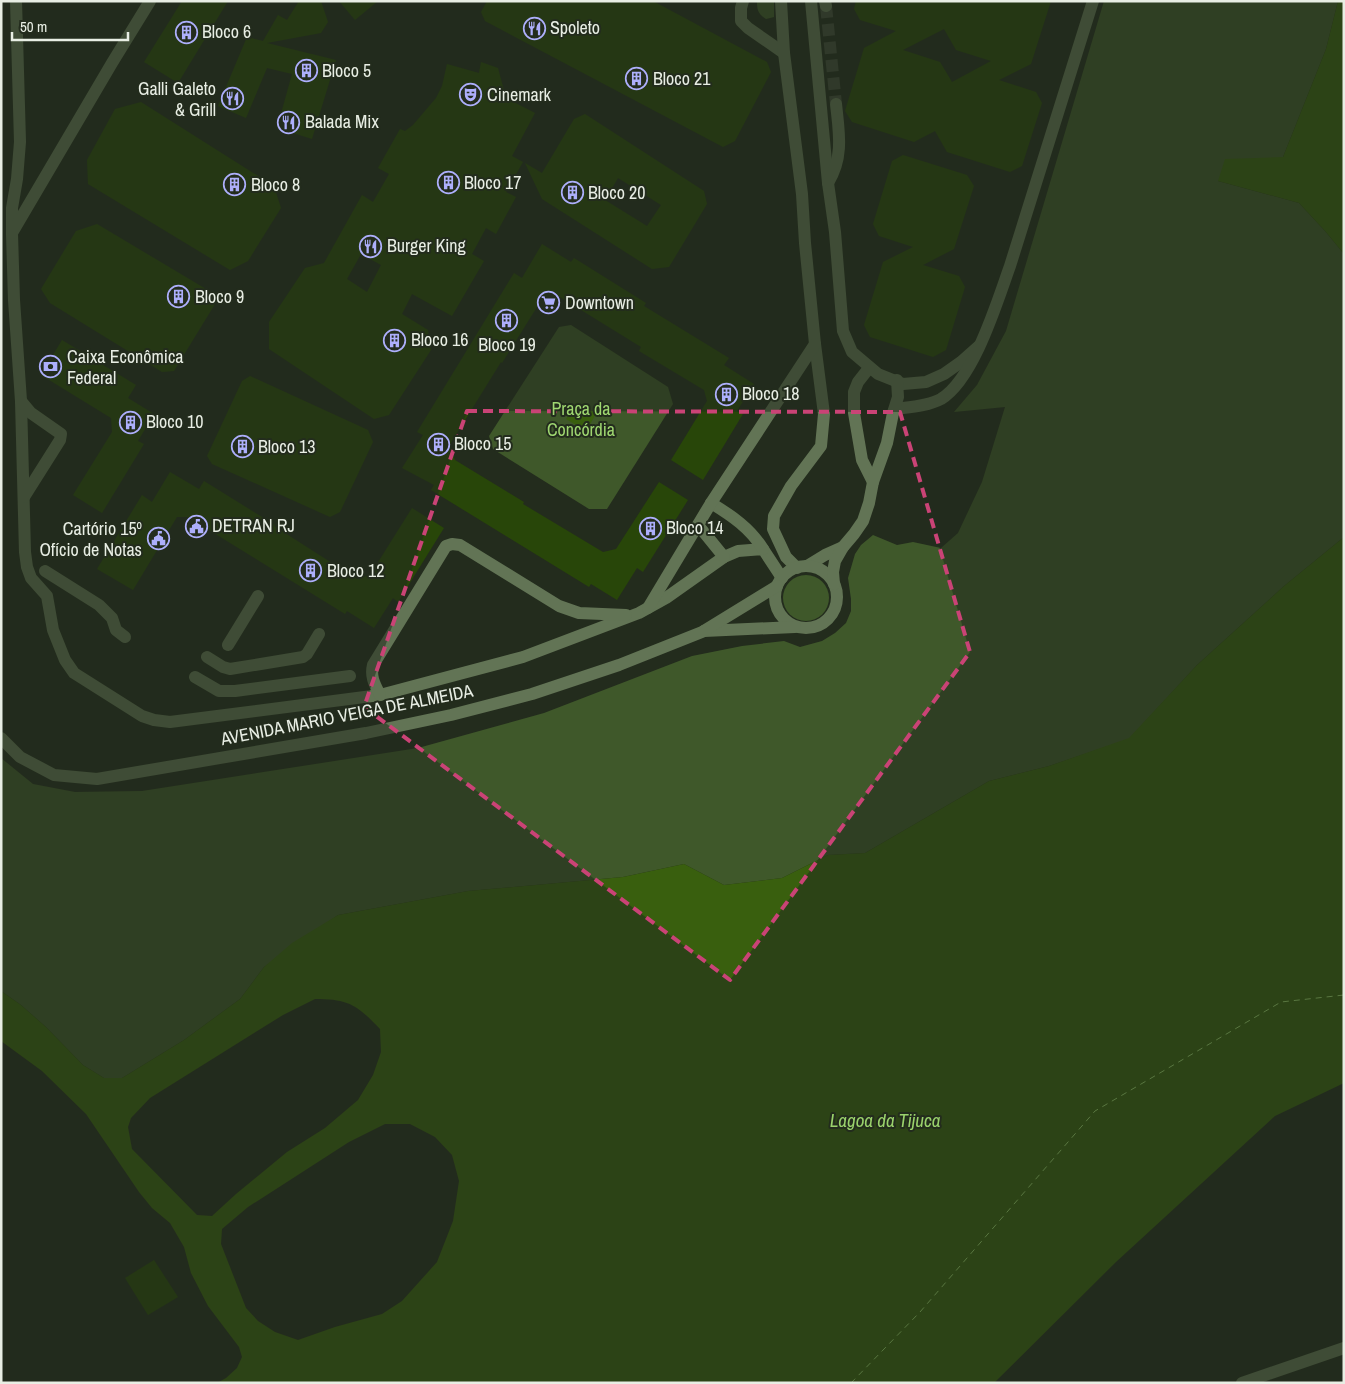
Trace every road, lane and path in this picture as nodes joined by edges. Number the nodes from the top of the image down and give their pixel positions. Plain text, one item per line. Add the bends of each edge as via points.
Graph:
1 (16, 1) edge
2 (150, 1) edge
3 (743, 1) edge
4 (781, 1) edge
5 (811, 1) edge
6 (1093, 1) edge
7 (784, 53) junction
8 (836, 104) tunnel mouth
9 (828, 183) junction
10 (12, 234) junction
11 (815, 344) junction
12 (979, 346) junction
13 (869, 368) junction
14 (897, 380) junction
15 (21, 401) junction
16 (893, 413) junction
17 (873, 482) junction
18 (24, 497) junction
19 (711, 503) junction
20 (698, 525) junction
21 (843, 548) junction
22 (763, 549) junction
23 (724, 557) junction
24 (802, 567) junction
25 (45, 571) dead end
26 (780, 582) junction
27 (834, 584) junction
28 (258, 596) dead end
29 (647, 609) junction
30 (633, 615) junction
31 (795, 627) junction
32 (702, 632) junction
33 (319, 634) dead end
34 (125, 637) dead end
35 (228, 645) dead end
36 (207, 657) dead end
37 (350, 676) dead end
38 (196, 677) dead end
39 (380, 695) junction
40 (1, 738) edge
41 (1344, 1348) edge
42 (1242, 1383) edge

1 - 10 street via 20,142
2 - 10 street
3 - 7 street via 741,21
4 - 7 street
5 - 9 street
6 - 12 street via 1010,266
7 - 11 street via 802,194
8 - 9 street via 840,144 838,162
9 - 13 street via 843,331 852,352
10 - 15 street
11 - 19 street
11 - 24 street via 824,414 821,446 791,486 774,516 773,528 786,556
12 - 14 street via 944,374 926,382 903,384
12 - 16 street via 949,393 938,400 895,409
13 - 14 street
13 - 17 street via 854,392 854,413 862,460
14 - 16 street via 898,397
15 - 18 street
15 - 18 street via 31,413 61,434
16 - 17 street via 887,444
17 - 21 street via 863,521
18 - 39 street via 27,567 31,578 47,596 53,630 64,660 74,673 134,712 170,722
19 - 20 street
19 - 22 street via 749,529
20 - 23 street
20 - 29 street
21 - 24 street
21 - 27 street via 832,572
22 - 23 street via 738,551
22 - 26 street
23 - 29 street
24 - 26 street via 789,572
24 - 27 street via 822,571
25 - 34 street via 99,605 112,618 116,630
26 - 31 street via 775,596 776,605 786,622
26 - 32 street, AVENIDA MARIO VEIGA DE ALMEIDA
27 - 31 street via 836,604 825,622 806,629
28 - 35 street
29 - 30 street
30 - 39 street via 522,657
30 - 39 street via 579,613 560,606 460,545 452,544 446,546 436,560 373,665 371,672
31 - 32 street, AVENIDA MARIO VEIGA DE ALMEIDA
32 - 40 street, AVENIDA MARIO VEIGA DE ALMEIDA via 619,665 532,694 451,715 366,733 97,779 54,775 20,757
33 - 36 street via 303,657 230,669
37 - 38 street via 235,691 219,691
41 - 42 street

